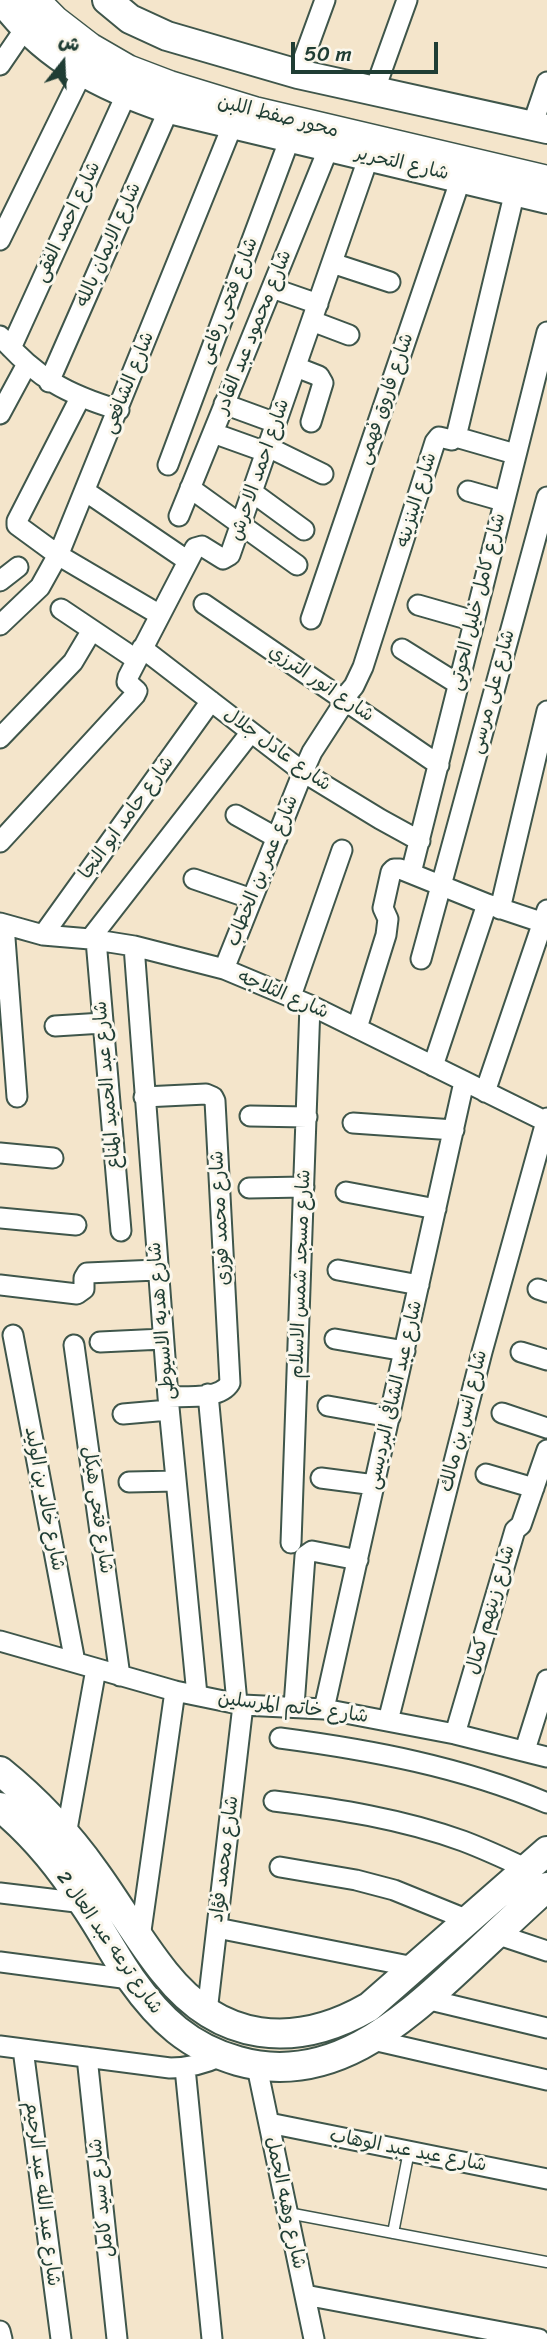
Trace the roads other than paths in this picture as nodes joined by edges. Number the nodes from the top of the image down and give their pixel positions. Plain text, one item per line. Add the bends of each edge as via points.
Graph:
1 (2, 0) edge
2 (48, 0) edge
3 (107, 0) edge
4 (325, 0) edge
5 (407, 0) edge
6 (132, 9) edge
7 (29, 14) edge
8 (0, 65) edge
9 (82, 72) junction
10 (298, 74) junction
11 (547, 82) edge
12 (375, 89) junction
13 (126, 95) junction
14 (169, 109) junction
15 (233, 124) junction
16 (540, 128) edge
17 (290, 138) junction
18 (329, 147) junction
19 (369, 156) junction
20 (547, 171) edge
21 (461, 178) junction
22 (547, 182) edge
23 (515, 191) junction
24 (547, 199) edge
25 (0, 240) edge
26 (332, 263) junction
27 (390, 282) dead end
28 (272, 288) junction
29 (315, 313) junction
30 (547, 332) edge
31 (349, 335) dead end
32 (5, 342) edge
33 (27, 364) junction
34 (296, 368) junction
35 (50, 382) junction
36 (80, 398) junction
37 (224, 404) junction
38 (119, 410) junction
39 (0, 414) edge
40 (311, 422) dead end
41 (276, 423) junction
42 (213, 433) junction
43 (456, 437) junction
44 (267, 449) junction
45 (515, 454) junction
46 (168, 465) dead end
47 (323, 474) dead end
48 (190, 488) junction
49 (85, 491) junction
50 (468, 491) dead end
51 (252, 492) junction
52 (547, 497) edge
53 (503, 501) junction
54 (179, 516) dead end
55 (240, 525) junction
56 (304, 530) dead end
57 (58, 555) junction
58 (188, 561) junction
59 (297, 565) dead end
60 (18, 566) dead end
61 (0, 581) edge
62 (204, 604) dead end
63 (418, 605) dead end
64 (61, 609) dead end
65 (160, 615) junction
66 (311, 619) dead end
67 (474, 621) junction
68 (0, 625) edge
69 (93, 630) junction
70 (402, 649) dead end
71 (140, 654) junction
72 (457, 684) junction
73 (344, 700) junction
74 (211, 701) junction
75 (547, 711) edge
76 (251, 732) junction
77 (0, 738) edge
78 (439, 765) junction
79 (303, 772) junction
80 (236, 815) dead end
81 (277, 838) junction
82 (420, 841) junction
83 (0, 842) edge
84 (342, 850) dead end
85 (411, 873) junction
86 (194, 879) dead end
87 (441, 887) junction
88 (252, 899) junction
89 (494, 907) junction
90 (546, 919) edge
91 (2, 924) edge
92 (43, 935) junction
93 (93, 940) junction
94 (134, 946) junction
95 (421, 959) dead end
96 (224, 969) junction
97 (291, 996) junction
98 (310, 1005) junction
99 (103, 1023) junction
100 (55, 1026) dead end
101 (357, 1028) junction
102 (433, 1066) junction
103 (464, 1082) junction
104 (485, 1092) junction
105 (17, 1097) dead end
106 (144, 1097) junction
107 (250, 1116) dead end
108 (306, 1117) junction
109 (547, 1121) edge
110 (353, 1123) dead end
111 (454, 1130) junction
112 (0, 1153) edge
113 (53, 1158) dead end
114 (304, 1187) junction
115 (249, 1188) dead end
116 (346, 1192) dead end
117 (436, 1209) junction
118 (0, 1218) edge
119 (76, 1225) dead end
120 (121, 1231) dead end
121 (157, 1270) junction
122 (338, 1270) dead end
123 (0, 1285) edge
124 (419, 1285) junction
125 (13, 1335) dead end
126 (163, 1339) junction
127 (335, 1339) dead end
128 (100, 1342) dead end
129 (74, 1345) dead end
130 (405, 1351) junction
131 (521, 1352) dead end
132 (547, 1360) edge
133 (208, 1394) junction
134 (168, 1403) junction
135 (328, 1406) dead end
136 (502, 1413) dead end
137 (123, 1414) dead end
138 (390, 1418) junction
139 (547, 1428) edge
140 (547, 1450) edge
141 (486, 1474) dead end
142 (321, 1478) dead end
143 (176, 1481) junction
144 (129, 1482) dead end
145 (375, 1485) junction
146 (534, 1488) junction
147 (291, 1543) dead end
148 (358, 1560) junction
149 (0, 1641) edge
150 (75, 1662) junction
151 (96, 1669) junction
152 (120, 1676) junction
153 (547, 1681) edge
154 (175, 1691) junction
155 (197, 1695) junction
156 (240, 1704) junction
157 (294, 1706) junction
158 (324, 1709) junction
159 (388, 1721) junction
160 (455, 1734) junction
161 (280, 1738) dead end
162 (525, 1750) junction
163 (547, 1757) edge
164 (0, 1771) edge
165 (274, 1801) dead end
166 (547, 1803) edge
167 (0, 1807) edge
168 (57, 1845) junction
169 (280, 1867) dead end
170 (540, 1869) edge
171 (0, 1893) edge
172 (84, 1903) junction
173 (468, 1920) junction
174 (217, 1928) junction
175 (496, 1934) junction
176 (140, 1938) junction
177 (547, 1951) edge
178 (0, 1962) edge
179 (414, 1967) junction
180 (130, 1979) junction
181 (426, 1999) junction
182 (199, 2007) junction
183 (547, 2028) edge
184 (175, 2029) junction
185 (373, 2040) junction
186 (0, 2046) edge
187 (23, 2049) junction
188 (221, 2056) junction
189 (87, 2057) junction
190 (257, 2067) junction
191 (185, 2068) junction
192 (547, 2080) edge
193 (269, 2123) junction
194 (409, 2151) junction
195 (547, 2179) edge
196 (288, 2213) junction
197 (393, 2233) junction
198 (547, 2262) edge
199 (304, 2295) junction
200 (0, 2332) edge
201 (2, 2339) edge
202 (61, 2339) edge
203 (117, 2339) edge
204 (212, 2339) edge
205 (314, 2339) edge
206 (539, 2339) edge

1 - 7 street, شارع التحرير
2 - 20 main road, محور صفط اللبن via 93,39 170,76 257,102
3 - 6 street
4 - 10 street
5 - 12 street
6 - 10 street via 167,36
7 - 8 street
7 - 9 street, شارع التحرير via 62,59
7 - 22 main road, محور صفط اللبن via 54,22 127,71 169,88 254,113
9 - 13 street, شارع التحرير
9 - 25 street
10 - 12 street
11 - 16 street
12 - 16 street
13 - 14 street, شارع التحرير
13 - 32 street, شارع احمد الفقى
14 - 15 street, شارع التحرير
14 - 35 street, شارع الايمان بالله
15 - 17 street, شارع التحرير
15 - 38 street, شارع الشافعى
17 - 18 street, شارع التحرير
17 - 46 street, شارع فتحى رفاعى
18 - 19 street, شارع التحرير
18 - 28 street, شارع محمود عبد القادر
19 - 21 street, شارع التحرير
19 - 26 street, شارع احمد الاحرش
21 - 23 street, شارع التحرير
21 - 66 street, شارع فاروق فهمى
23 - 24 street, شارع التحرير
23 - 43 street, شارع البنزينه
26 - 27 street
26 - 29 street, شارع احمد الاحرش
28 - 29 street
28 - 37 street, شارع محمود عبد القادر
29 - 31 street
29 - 34 street, شارع احمد الاحرش
30 - 45 street, شارع كامل خليل الحوتى
32 - 33 street
33 - 35 street
33 - 39 street
34 - 40 street via 319,376 323,383
34 - 41 street, شارع احمد الاحرش
35 - 36 street
36 - 38 street
36 - 57 street via 17,521
37 - 41 street
37 - 42 street, شارع محمود عبد القادر
38 - 49 street, شارع الشافعى
41 - 44 street, شارع احمد الاحرش
42 - 44 street
42 - 48 street, شارع محمود عبد القادر
43 - 45 street
43 - 73 street, شارع البنزينه via 439,437 435,442 363,667
44 - 47 street
44 - 51 street, شارع احمد الاحرش
45 - 53 street, شارع كامل خليل الحوتى
48 - 54 street, شارع محمود عبد القادر
48 - 55 street
49 - 57 street, شارع الشافعى
49 - 58 street
50 - 53 street
51 - 55 street, شارع احمد الاحرش
51 - 56 street
52 - 87 street, شارع على مرسى
53 - 67 street, شارع كامل خليل الحوتى
55 - 58 street, شارع احمد الاحرش via 227,558 200,545
55 - 59 street
57 - 65 street
57 - 68 street, شارع الشافعى via 40,587
58 - 65 street
60 - 61 street
62 - 73 street, شارع انور الترزي
63 - 67 street
64 - 69 street, شارع عادل جلال
65 - 71 street
67 - 72 street, شارع كامل خليل الحوتى
69 - 71 street, شارع عادل جلال
69 - 77 street via 73,662
70 - 72 street
71 - 74 street, شارع عادل جلال
71 - 83 street via 127,680 136,689 135,695
72 - 78 street, شارع كامل خليل الحوتى
73 - 78 street, شارع انور الترزي
73 - 79 street, شارع عمر بن الخطاب
74 - 76 street, شارع عادل جلال
74 - 92 street, شارع حامد ابو النجا
75 - 89 street
76 - 79 street, شارع عادل جلال
76 - 93 street
78 - 82 street, شارع كامل خليل الحوتى
79 - 81 street, شارع عمر بن الخطاب
79 - 82 street, شارع عادل جلال
80 - 81 street
81 - 88 street, شارع عمر بن الخطاب
82 - 85 street, شارع كامل خليل الحوتى
84 - 97 street
85 - 87 street
85 - 101 street via 397,868 391,872 383,908 388,919 386,935
86 - 88 street
87 - 89 street
87 - 95 street, شارع على مرسى
88 - 96 street, شارع عمر بن الخطاب
89 - 90 street
89 - 102 street
90 - 104 street
91 - 92 street, شارع الثلاجه
91 - 105 street
92 - 93 street, شارع الثلاجه
93 - 94 street, شارع الثلاجه
93 - 99 street, شارع عبد الحميد المناع
94 - 96 street, شارع الثلاجه
94 - 106 street, شارع هديه الاسيوطى
96 - 97 street, شارع الثلاجه
97 - 98 street, شارع الثلاجه
98 - 101 street, شارع الثلاجه
98 - 108 street, شارع مسجد شمس الاسلام
99 - 100 street
99 - 120 street, شارع عبد الحميد المناع
101 - 102 street, شارع الثلاجه
102 - 103 street, شارع الثلاجه
103 - 104 street, شارع الثلاجه
103 - 111 street, شارع عبد الشافى البرديسى
104 - 109 street, شارع الثلاجه
106 - 121 street, شارع هديه الاسيوطى
106 - 133 street, شارع محمد فوزى via 206,1094 215,1101 229,1384 223,1392
107 - 108 street
108 - 114 street, شارع مسجد شمس الاسلام
109 - 159 street, شارع انس بن مالك via 482,1352
110 - 111 street
111 - 117 street, شارع عبد الشافى البرديسى
112 - 113 street
114 - 115 street
114 - 147 street, شارع مسجد شمس الاسلام
116 - 117 street
117 - 124 street, شارع عبد الشافى البرديسى
118 - 119 street
121 - 123 street via 87,1273 84,1289 77,1294
121 - 126 street, شارع هديه الاسيوطى
122 - 124 street
124 - 130 street, شارع عبد الشافى البرديسى
125 - 150 street, شارع خالد بن الوليد
126 - 128 street
126 - 134 street, شارع هديه الاسيوطى
127 - 130 street
129 - 152 street, شارع فتحى هيكل
130 - 138 street, شارع عبد الشافى البرديسى
131 - 132 street
133 - 134 street
133 - 156 street
134 - 137 street
134 - 143 street, شارع هديه الاسيوطى
135 - 138 street
136 - 139 street
138 - 145 street, شارع عبد الشافى البرديسى
140 - 146 street, شارع زينهم كمال
141 - 146 street
142 - 145 street
143 - 144 street
143 - 155 street, شارع هديه الاسيوطى
145 - 148 street, شارع عبد الشافى البرديسى
146 - 160 street, شارع زينهم كمال via 515,1530
148 - 157 street via 312,1551 305,1556
148 - 158 street, شارع عبد الشافى البرديسى
149 - 150 street, شارع خاتم المرسلين
150 - 151 street, شارع خاتم المرسلين
151 - 152 street, شارع خاتم المرسلين
151 - 168 street
152 - 154 street, شارع خاتم المرسلين
153 - 162 street
154 - 155 street, شارع خاتم المرسلين
154 - 176 street
155 - 156 street, شارع خاتم المرسلين
156 - 157 street, شارع خاتم المرسلين
156 - 174 street, شارع محمد فؤاد
157 - 158 street, شارع خاتم المرسلين
158 - 159 street, شارع خاتم المرسلين
159 - 160 street, شارع خاتم المرسلين
160 - 162 street, شارع خاتم المرسلين
161 - 166 street via 403,1758
162 - 163 street, شارع خاتم المرسلين
164 - 168 street, شارع ترعه عبد العال 2 via 28,1794
165 - 170 street via 401,1823
167 - 168 street, شارع ترعه عبد العال 2
168 - 172 street, شارع ترعه عبد العال 2
168 - 176 street, شارع ترعه عبد العال 2 via 105,1885
169 - 173 street via 394,1890
170 - 173 street, شارع ترعه عبد العال 2
170 - 175 street, شارع ترعه عبد العال 2
171 - 172 street
172 - 180 street, شارع ترعه عبد العال 2
173 - 179 street, شارع ترعه عبد العال 2
174 - 179 street
174 - 182 street, شارع محمد فؤاد
175 - 177 street
175 - 181 street, شارع ترعه عبد العال 2
176 - 182 street, شارع ترعه عبد العال 2 via 165,1973
178 - 180 street
179 - 182 street, شارع ترعه عبد العال 2 via 369,2007 317,2031 260,2032 233,2025
180 - 184 street, شارع ترعه عبد العال 2
181 - 183 street
181 - 185 street, شارع ترعه عبد العال 2
182 - 184 street
184 - 188 street, شارع ترعه عبد العال 2
185 - 190 street, شارع ترعه عبد العال 2 via 316,2063
185 - 192 street
186 - 187 street
187 - 189 street
187 - 202 street, شارع عبد الله عبد الرحيم
188 - 190 street, شارع ترعه عبد العال 2
188 - 191 street
189 - 191 street
189 - 203 street, شارع سيد كامل
190 - 193 street, شارع وهبه الجمل
191 - 204 street
193 - 194 street, شارع عيد عبد الوهاب
193 - 196 street, شارع وهبه الجمل
194 - 195 street, شارع عيد عبد الوهاب
194 - 197 lane
196 - 197 lane
196 - 199 street, شارع وهبه الجمل
197 - 198 lane
199 - 205 street, شارع وهبه الجمل
199 - 206 street
200 - 201 street

